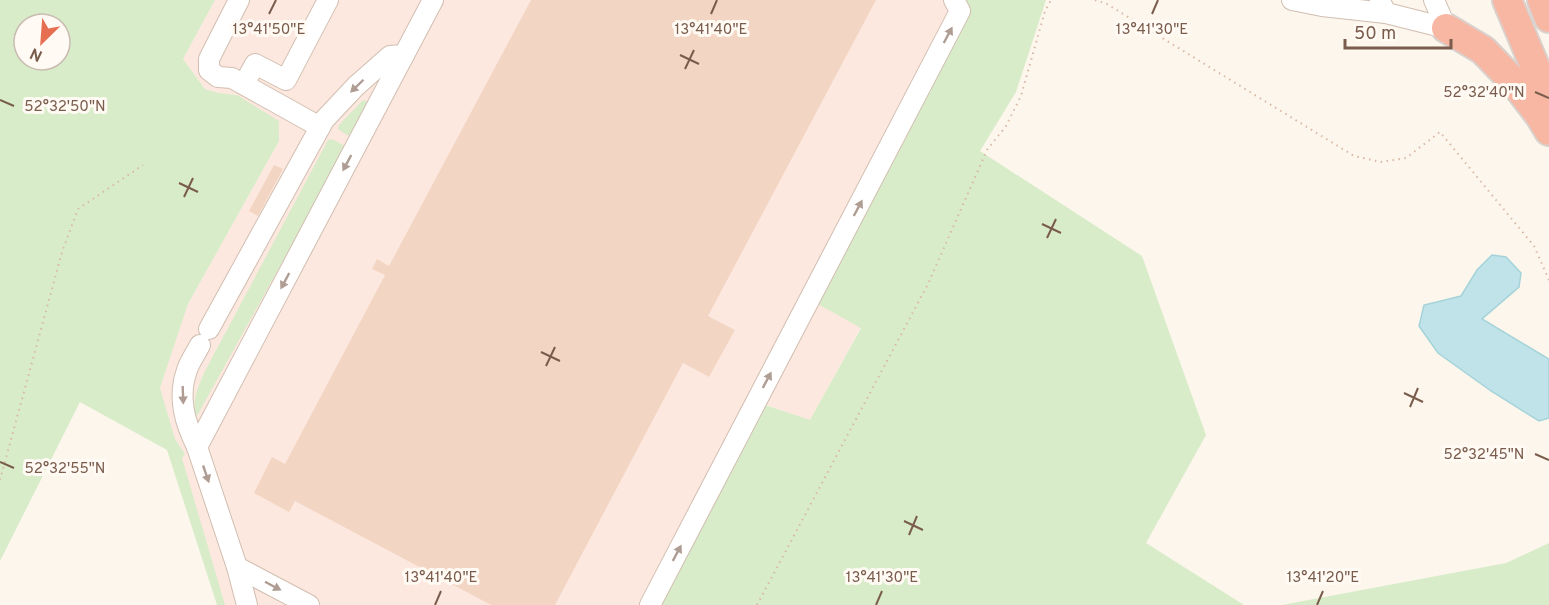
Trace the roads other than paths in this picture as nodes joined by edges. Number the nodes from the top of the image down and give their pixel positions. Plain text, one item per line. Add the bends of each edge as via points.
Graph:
1 (239, 0) edge
2 (328, 0) edge
3 (433, 0) edge
4 (954, 0) edge
5 (1292, 0) edge
6 (1434, 0) edge
7 (1507, 0) edge
8 (1542, 0) edge
9 (1321, 3) edge
10 (1383, 7) edge
11 (1549, 18) edge
12 (1446, 28) junction
13 (404, 55) junction
14 (244, 84) junction
15 (1549, 100) edge
16 (320, 127) junction
17 (1549, 131) edge
18 (197, 447) junction
19 (237, 567) junction
20 (247, 605) edge
21 (309, 605) edge
22 (650, 605) edge

1 - 14 lane via 209,59 209,70 218,78 232,78
2 - 14 lane via 286,80 255,64
3 - 13 lane
22 -> 4 lane via 960,11
5 - 9 lane
6 - 12 lane
7 - 15 highway
8 - 11 highway
9 - 10 lane
10 - 12 lane
12 - 17 highway via 1483,50 1514,81
13 -> 16 lane via 390,56 356,86
13 -> 18 lane
14 - 16 lane
16 -> 18 lane via 187,368 182,387 184,418
18 -> 19 lane
19 - 20 lane
19 -> 21 lane

